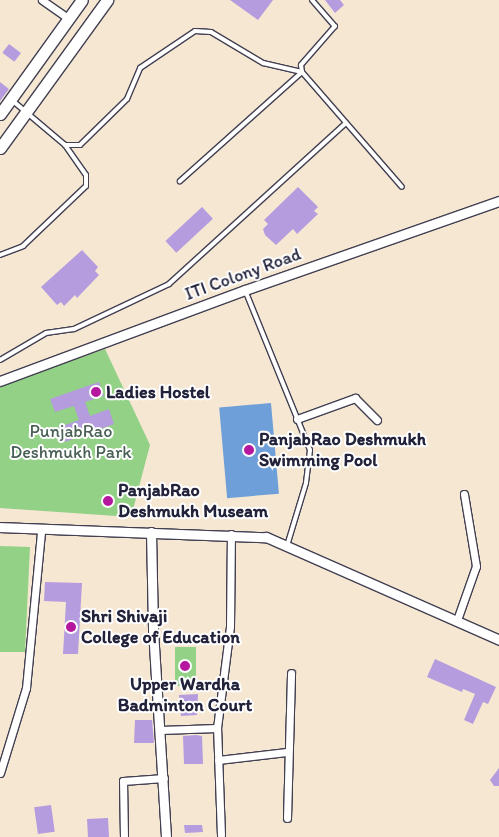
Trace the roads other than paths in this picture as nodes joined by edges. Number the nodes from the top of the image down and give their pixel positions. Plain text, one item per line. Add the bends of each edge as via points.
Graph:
1 (42, 0) edge
2 (82, 0) edge
3 (107, 0) edge
4 (312, 0) edge
5 (68, 19) junction
6 (302, 72) junction
7 (11, 100) junction
8 (28, 113) junction
9 (0, 114) edge
10 (346, 123) junction
11 (64, 145) junction
12 (0, 148) edge
13 (180, 180) dead end
14 (402, 187) dead end
15 (499, 201) edge
16 (0, 255) edge
17 (244, 290) junction
18 (0, 360) edge
19 (0, 381) edge
20 (297, 419) junction
21 (377, 420) dead end
22 (464, 494) dead end
23 (0, 527) edge
24 (41, 531) junction
25 (151, 532) junction
26 (231, 534) junction
27 (287, 546) junction
28 (456, 620) junction
29 (499, 640) edge
30 (291, 673) dead end
31 (217, 728) junction
32 (160, 730) junction
33 (287, 752) junction
34 (218, 760) junction
35 (0, 773) edge
36 (164, 778) junction
37 (287, 818) dead end
38 (222, 835) dead end
39 (124, 837) edge
40 (166, 837) edge

1 - 5 street
2 - 5 main road
3 - 8 main road
4 - 6 lane via 335,22 335,26 301,65
5 - 7 main road
6 - 10 lane
6 - 11 lane via 257,61 211,32 195,31 140,68 127,100 80,146
6 - 13 lane
7 - 8 lane
7 - 9 main road
8 - 11 lane
8 - 12 main road
10 - 14 lane
10 - 18 lane via 169,284 74,329 46,333
11 - 16 lane via 86,174 86,186 23,246
15 - 17 street, ITI Colony Road
17 - 19 street, ITI Colony Road
17 - 20 lane
20 - 21 street via 355,398
20 - 27 lane via 310,450 306,483
22 - 28 street via 476,566
23 - 24 street
24 - 25 street
24 - 35 street via 26,688
25 - 26 street
25 - 32 street
26 - 27 street via 266,537
26 - 31 street via 230,626
27 - 28 street
28 - 29 street
30 - 33 street
31 - 32 street
31 - 34 street
32 - 36 street
33 - 34 street
33 - 37 street
34 - 38 street
36 - 39 street via 123,781
36 - 40 street

